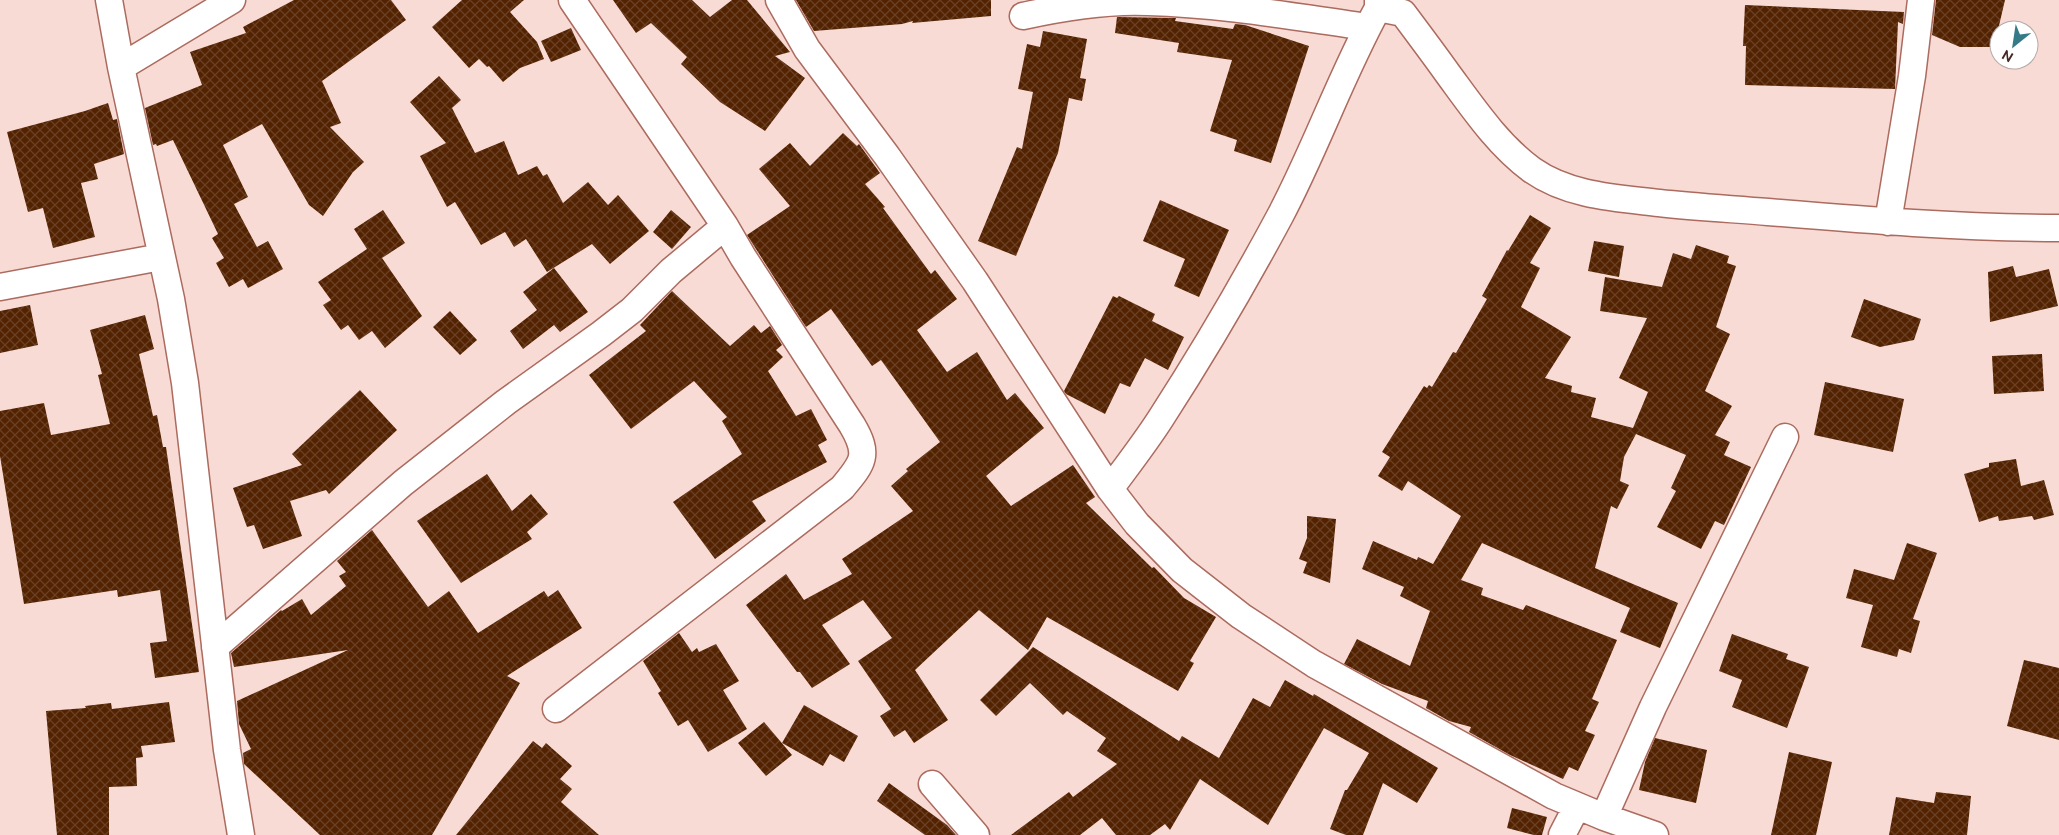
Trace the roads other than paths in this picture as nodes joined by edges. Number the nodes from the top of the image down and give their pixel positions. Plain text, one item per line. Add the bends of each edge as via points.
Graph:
1 (109, 0) edge
2 (232, 0) edge
3 (572, 0) edge
4 (779, 0) edge
5 (1921, 0) edge
6 (1375, 12) edge
7 (1023, 16) dead end
8 (121, 67) junction
9 (1888, 222) junction
10 (725, 226) junction
11 (2059, 228) edge
12 (161, 257) junction
13 (0, 287) edge
14 (1785, 437) dead end
15 (1110, 489) junction
16 (215, 646) junction
17 (556, 709) dead end
18 (932, 784) dead end
19 (1577, 806) junction
20 (1604, 817) junction
21 (241, 835) edge
22 (976, 835) edge
23 (1562, 835) edge
24 (1655, 835) edge

1 - 8 street
2 - 8 street
3 - 10 street
4 - 15 street via 807,48 975,280
5 - 9 street
6 - 7 street via 1244,9 1146,2 1066,7
6 - 9 street via 1402,13 1490,130 1533,171 1562,185 1618,199
6 - 15 street via 1280,215 1160,419
8 - 12 street
9 - 11 street
10 - 16 street via 671,271 632,310 506,402 403,483
10 - 17 street via 861,440 863,455 856,472 842,488
12 - 13 street
12 - 16 street via 185,383
14 - 20 street via 1653,707
15 - 19 street via 1136,524 1182,570 1241,616 1314,664
16 - 21 street
18 - 22 street
19 - 20 street
19 - 23 street
20 - 24 street

